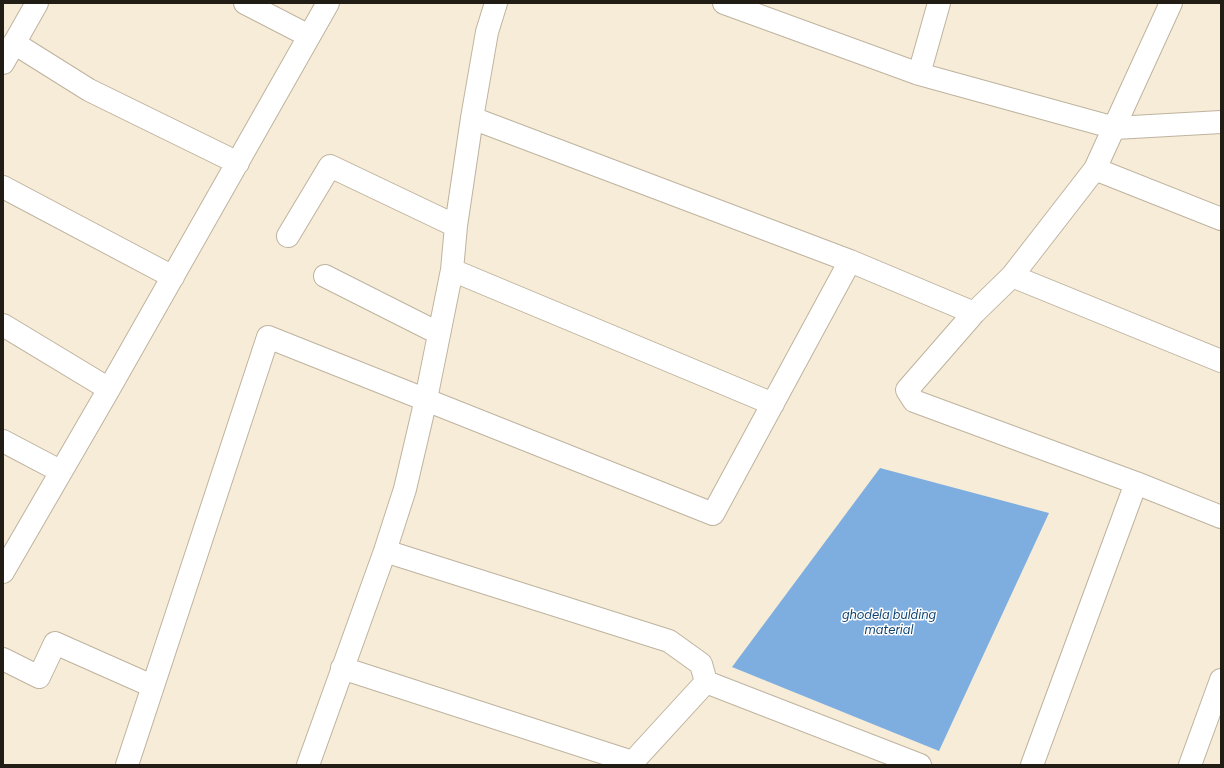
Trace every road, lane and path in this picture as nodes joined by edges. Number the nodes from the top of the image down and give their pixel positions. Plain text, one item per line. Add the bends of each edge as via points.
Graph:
1 (37, 3) edge
2 (245, 3) edge
3 (328, 3) edge
4 (496, 3) edge
5 (724, 3) edge
6 (939, 3) edge
7 (1171, 3) edge
8 (762, 10) edge
9 (309, 36) junction
10 (14, 43) junction
11 (3, 63) edge
12 (919, 74) junction
13 (472, 118) junction
14 (1221, 122) edge
15 (1115, 128) junction
16 (238, 163) junction
17 (1095, 169) junction
18 (3, 188) edge
19 (1221, 219) edge
20 (456, 226) junction
21 (288, 236) dead end
22 (850, 261) junction
23 (452, 270) junction
24 (325, 276) dead end
25 (1012, 276) junction
26 (173, 278) junction
27 (974, 313) junction
28 (3, 325) edge
29 (438, 333) junction
30 (1221, 361) edge
31 (109, 389) junction
32 (426, 399) junction
33 (773, 404) junction
34 (3, 441) edge
35 (60, 471) junction
36 (1136, 484) junction
37 (1221, 517) edge
38 (385, 551) junction
39 (3, 572) edge
40 (3, 659) edge
41 (342, 668) junction
42 (706, 682) junction
43 (152, 686) junction
44 (1219, 693) edge
45 (877, 757) edge
46 (631, 764) edge
47 (127, 765) edge
48 (308, 765) edge
49 (920, 765) edge
50 (1032, 765) edge
51 (1190, 765) edge

1 - 10 street
2 - 9 street
3 - 9 street
4 - 13 street via 487,32
5 - 8 street
6 - 12 street
7 - 15 street
8 - 12 street
9 - 16 street
10 - 11 street
10 - 16 street via 89,90
12 - 15 street
13 - 20 street
13 - 22 street
14 - 15 street
15 - 17 street
16 - 26 street
17 - 19 street
17 - 25 street
18 - 26 street
20 - 21 street via 330,166
20 - 23 street
22 - 27 street
22 - 33 street
23 - 29 street
23 - 33 street
24 - 29 street
25 - 27 street
25 - 30 street
26 - 31 street
27 - 36 street via 907,390 914,401
28 - 31 street
29 - 32 street
31 - 35 street
32 - 33 street via 713,514
32 - 38 street via 405,489
32 - 43 street via 268,338
34 - 35 street
35 - 39 street
36 - 37 street
36 - 50 street
38 - 41 street
38 - 42 street via 668,641 701,664
40 - 43 street via 40,677 55,643
41 - 46 street
41 - 48 street
42 - 45 street
42 - 46 street
43 - 47 street
44 - 51 street
45 - 49 street

